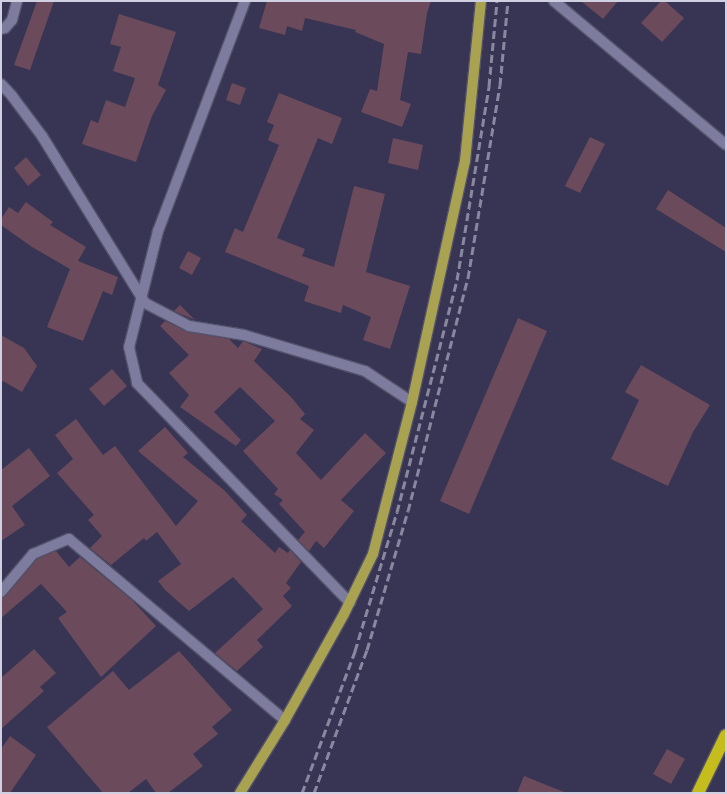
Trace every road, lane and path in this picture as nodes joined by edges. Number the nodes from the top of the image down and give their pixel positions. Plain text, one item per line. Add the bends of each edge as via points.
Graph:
1 (17, 1) edge
2 (244, 1) edge
3 (481, 1) edge
4 (554, 1) edge
5 (1, 29) edge
6 (1, 84) edge
7 (726, 144) edge
8 (141, 296) junction
9 (412, 402) junction
10 (1, 592) edge
11 (350, 602) junction
12 (285, 720) junction
13 (726, 736) edge
14 (240, 793) edge
15 (698, 793) edge

1 - 5 street via 12,20
2 - 8 street via 158,231
3 - 9 main road via 465,161
4 - 7 street
6 - 8 street via 42,136
8 - 9 street via 145,303 189,326 244,334 365,371
8 - 11 street via 129,347 137,383
9 - 11 main road via 373,554
10 - 12 street via 33,554 69,539
11 - 12 main road
12 - 14 main road
13 - 15 highway

